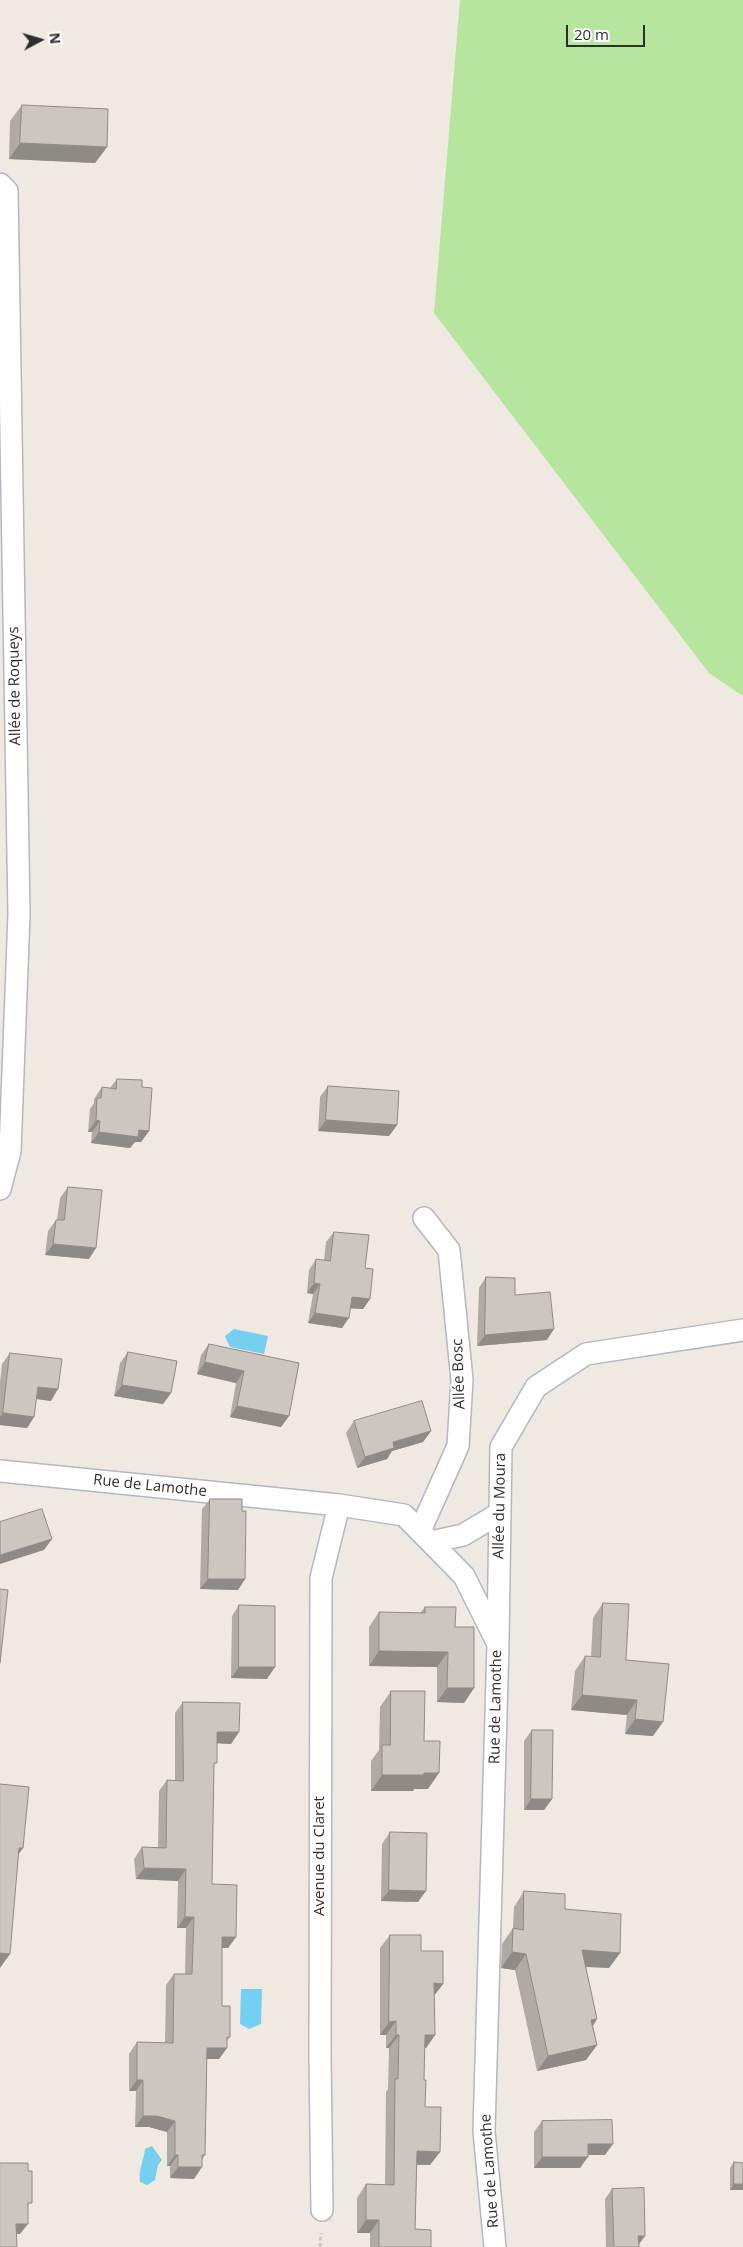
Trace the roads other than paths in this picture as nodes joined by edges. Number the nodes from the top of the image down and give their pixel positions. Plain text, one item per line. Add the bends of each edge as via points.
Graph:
1 (0, 184) edge
2 (0, 1189) edge
3 (424, 1218) dead end
4 (743, 1330) edge
5 (0, 1471) edge
6 (339, 1505) junction
7 (500, 1514) junction
8 (425, 1536) junction
9 (498, 1644) junction
10 (322, 2210) dead end
11 (495, 2247) edge

1 - 2 street, Allée de Roqueys via 7,191 19,914 10,1151
3 - 8 street, Allée Bosc via 449,1250 462,1380 458,1446
4 - 7 street, Allée du Moura via 586,1354 536,1388 500,1447
5 - 6 street, Rue de Lamothe
6 - 8 street, Rue de Lamothe via 404,1515
6 - 10 street, Avenue du Claret via 321,1578
7 - 8 street via 463,1535
7 - 9 street, Allée du Moura
8 - 9 street, Rue de Lamothe via 464,1576
9 - 11 street, Rue de Lamothe via 484,2131

